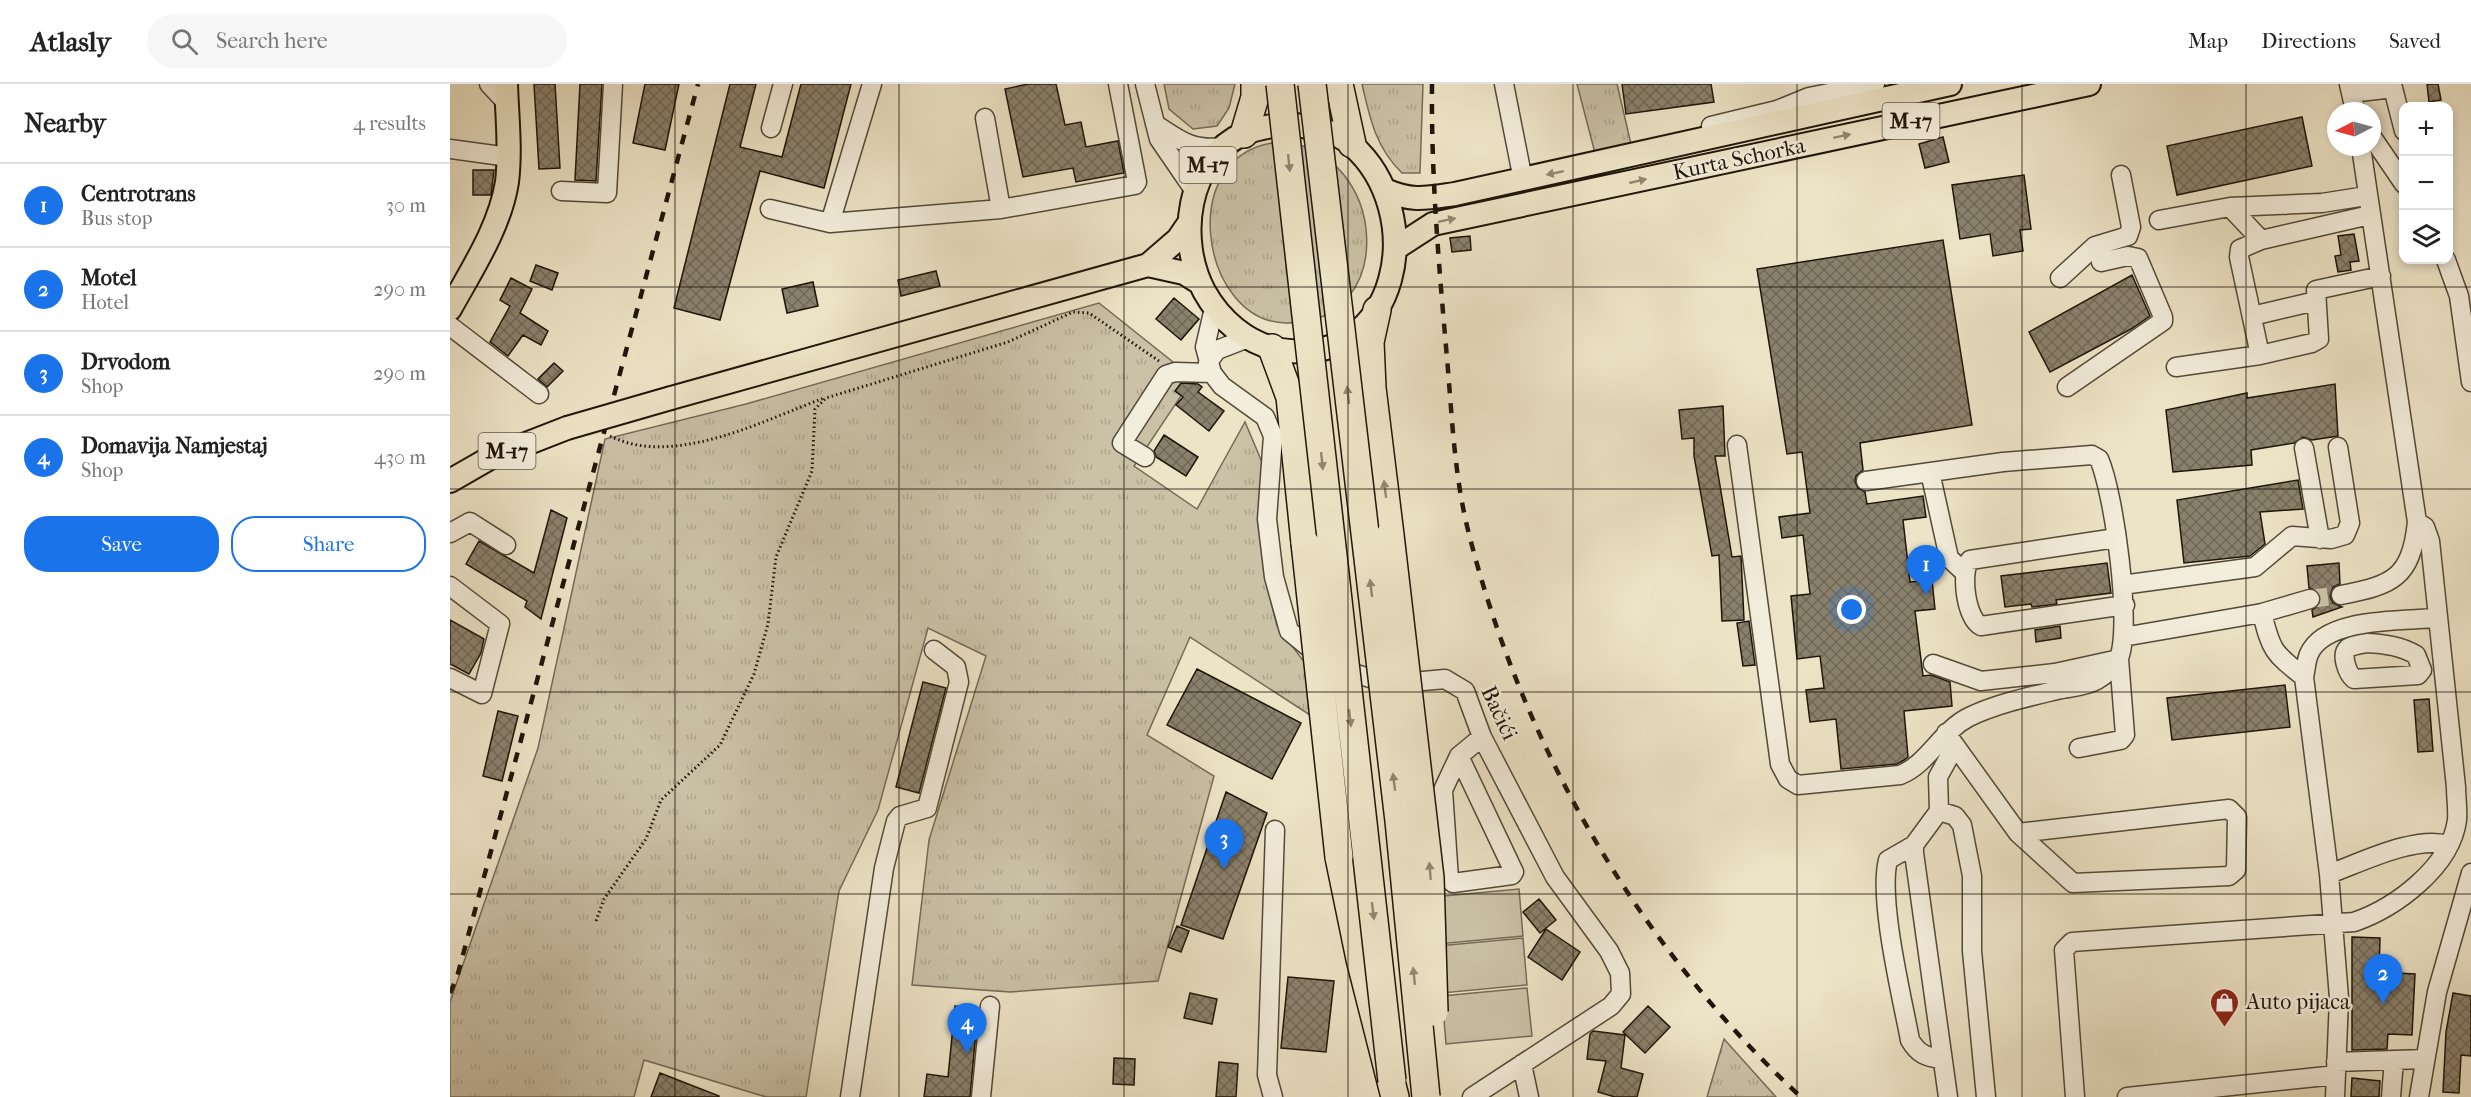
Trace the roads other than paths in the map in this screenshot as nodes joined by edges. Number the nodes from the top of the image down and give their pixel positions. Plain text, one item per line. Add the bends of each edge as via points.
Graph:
1 (489, 84) edge
2 (613, 84) edge
3 (783, 84) edge
4 (872, 84) edge
5 (1118, 84) edge
6 (1145, 84) edge
7 (1255, 84) edge
8 (1280, 84) edge
9 (1312, 84) edge
10 (1340, 84) edge
11 (1504, 84) edge
12 (1875, 84) edge
13 (1950, 84) edge
14 (2088, 84) edge
15 (2393, 86) edge
16 (506, 94) edge
17 (2352, 96) edge
18 (2399, 113) edge
19 (985, 118) dead end
20 (1155, 124) junction
21 (771, 128) dead end
22 (1234, 141) junction
23 (1352, 144) junction
24 (450, 149) edge
25 (1659, 150) junction
26 (2381, 151) edge
27 (2362, 156) edge
28 (509, 157) junction
29 (2121, 175) dead end
30 (2399, 178) edge
31 (1523, 180) junction
32 (1194, 190) junction
33 (1385, 190) junction
34 (561, 191) dead end
35 (2366, 196) junction
36 (2230, 207) junction
37 (770, 209) dead end
38 (1001, 209) junction
39 (2370, 215) junction
40 (2159, 220) dead end
41 (830, 223) junction
42 (1190, 223) junction
43 (2261, 240) junction
44 (1396, 248) junction
45 (2102, 262) dead end
46 (2447, 264) edge
47 (1148, 265) junction
48 (2381, 276) junction
49 (2060, 278) dead end
50 (1200, 283) junction
51 (2316, 301) junction
52 (1214, 308) junction
53 (450, 309) edge
54 (1377, 310) junction
55 (2252, 316) junction
56 (450, 326) edge
57 (1260, 343) junction
58 (2260, 355) junction
59 (1210, 368) junction
60 (2176, 368) dead end
61 (2471, 382) edge
62 (2067, 387) dead end
63 (539, 394) dead end
64 (1737, 445) dead end
65 (2338, 447) dead end
66 (2304, 448) dead end
67 (1145, 457) dead end
68 (1930, 472) junction
69 (450, 481) edge
70 (1866, 481) dead end
71 (2417, 522) junction
72 (450, 532) edge
73 (2116, 538) junction
74 (2320, 539) junction
75 (506, 545) dead end
76 (1964, 572) junction
77 (2122, 585) junction
78 (450, 586) edge
79 (2341, 595) tunnel mouth
80 (2310, 600) tunnel mouth
81 (2125, 605) junction
82 (2262, 613) junction
83 (2436, 618) junction
84 (2362, 624) junction
85 (2122, 637) junction
86 (2367, 643) dead end
87 (934, 650) dead end
88 (2119, 659) junction
89 (1933, 664) dead end
90 (2304, 677) junction
91 (450, 678) edge
92 (450, 691) edge
93 (475, 706) dead end
94 (1482, 736) junction
95 (1950, 740) junction
96 (2079, 748) dead end
97 (1459, 756) junction
98 (1939, 811) junction
99 (2464, 821) edge
100 (1275, 830) dead end
101 (2018, 832) junction
102 (1914, 845) junction
103 (2448, 845) junction
104 (2471, 873) edge
105 (2329, 874) junction
106 (2332, 923) junction
107 (990, 1006) dead end
108 (1942, 1059) junction
109 (2425, 1059) junction
110 (2394, 1060) junction
111 (1522, 1064) junction
112 (2336, 1068) junction
113 (1394, 1089) edge
114 (850, 1097) edge
115 (981, 1097) edge
116 (1273, 1097) edge
117 (1426, 1097) edge
118 (1438, 1097) edge
119 (1472, 1097) edge
120 (1529, 1097) edge
121 (1948, 1097) edge
122 (1986, 1097) edge
123 (2075, 1097) edge
124 (2127, 1097) edge
125 (2335, 1097) edge
126 (2391, 1097) edge
127 (2419, 1097) edge

1 - 16 street
2 - 34 street via 607,193
3 - 21 street
4 - 41 street
5 - 38 street via 1135,185
6 - 20 street
7 - 22 highway via 1255,97
8 -> 113 highway, bridge
117 -> 9 highway, bridge via 1399,821
10 - 23 highway
11 - 31 street
12 - 25 street via 1809,97 1777,110 1708,127
13 - 25 main road, Kurta Schorka / M-17
44 -> 14 main road, Kurta Schorka / M-17 via 1433,224
15 - 17 street
15 - 18 street
16 - 28 main road
19 - 38 street
20 - 22 street via 1189,146 1205,149
20 - 32 street via 1163,145
22 - 23 main road, M-17 via 1275,126 1308,126
22 - 32 main road, M-17 via 1208,166
23 - 33 main road, M-17
24 - 28 street
25 -> 31 main road, Kurta Schorka / M-17
26 - 30 street
27 - 35 street
28 - 53 main road via 502,203 492,230
29 - 49 street via 2130,227 2128,236 2095,246
31 - 33 main road, Kurta Schorka / M-17 via 1418,199
32 - 42 main road, M-17
33 - 44 main road, M-17
35 - 36 street via 2322,203
35 - 39 street
36 - 40 street
36 - 43 street
37 - 41 street
38 - 41 street
39 - 43 street
39 - 48 street
42 - 47 main road, M-17
42 - 50 main road, M-17
43 - 55 street via 2240,249 2239,257
44 - 54 main road, M-17 via 1388,291
45 - 62 street via 2128,256 2138,258 2163,321
46 - 61 street via 2459,296
47 - 50 main road, M-17 via 1175,270
47 - 69 main road, M-17, bridge via 567,428 490,458
48 - 51 street via 2316,290
48 - 71 street
50 - 52 main road, M-17
51 - 55 street
51 - 58 street via 2319,339
52 - 57 main road, M-17
52 - 59 street via 1205,347
54 - 57 main road, M-17 via 1361,328 1319,349 1294,352
118 -> 54 highway, bridge via 1430,878 1372,388 1370,342
55 - 58 street
56 - 63 street
57 - 59 street via 1217,350
57 - 113 highway, bridge via 1290,397 1339,856 1360,959
58 - 60 street
59 - 67 street via 1167,375 1122,443
59 - 94 street, Bačići via 1222,386 1265,417 1273,436 1267,519 1274,577 1289,631 1334,667 1390,684 1445,679 1457,684 1465,691
64 - 95 street via 1780,764 1788,779 1798,785 1900,775
65 - 74 street via 2349,530 2340,537
66 - 74 street
68 - 70 street
68 - 73 street via 2092,455 2103,467
68 - 76 street via 1949,558
71 - 79 street via 2408,564 2392,580
71 - 83 street via 2425,527 2430,541
72 - 75 street via 470,522
73 - 76 street via 1970,560
73 - 77 street
74 - 77 street via 2287,538 2255,567
76 - 81 street via 1971,616 1981,626
77 - 81 street
78 - 91 street via 500,624 482,694
80 - 82 street
81 - 85 street
82 - 85 street
82 - 90 street via 2270,646
83 - 84 street
83 - 99 street via 2456,787
84 - 86 street
84 - 90 street via 2344,627 2318,643 2310,652
85 - 88 street
87 - 114 street via 956,667 959,682 927,808 896,820 884,868
88 - 89 street via 2055,674 1981,681
88 - 95 street via 2091,683 1991,708 1967,718
88 - 96 street via 2126,735 2121,740
90 - 105 street
92 - 93 street
94 - 97 street
94 - 111 street, Bačići via 1555,877 1609,951 1622,983 1621,994 1611,1006
95 - 98 street via 1938,777
95 - 101 street
97 - 97 street via 1443,789 1449,879 1453,883 1512,875 1514,872
98 - 102 street
98 - 122 street via 1955,816 1962,825 1972,876 1972,951
99 - 103 street
100 - 116 street via 1267,1075
101 - 101 street via 2073,883 2229,876 2236,870 2237,817 2229,810
102 - 108 street
102 - 108 street via 1888,860 1887,908 1910,1040 1916,1051
103 - 105 street via 2419,843
103 - 106 street via 2418,885 2375,914 2354,922
104 - 109 street via 2437,992
105 - 106 street
106 - 112 street via 2339,998
106 - 123 street via 2072,942 2064,950
107 - 115 street
108 - 121 street
109 - 110 street
109 - 127 street
110 - 112 street
110 - 126 street
111 - 119 street, Bačići
111 - 120 street
112 - 124 street
112 - 125 street

